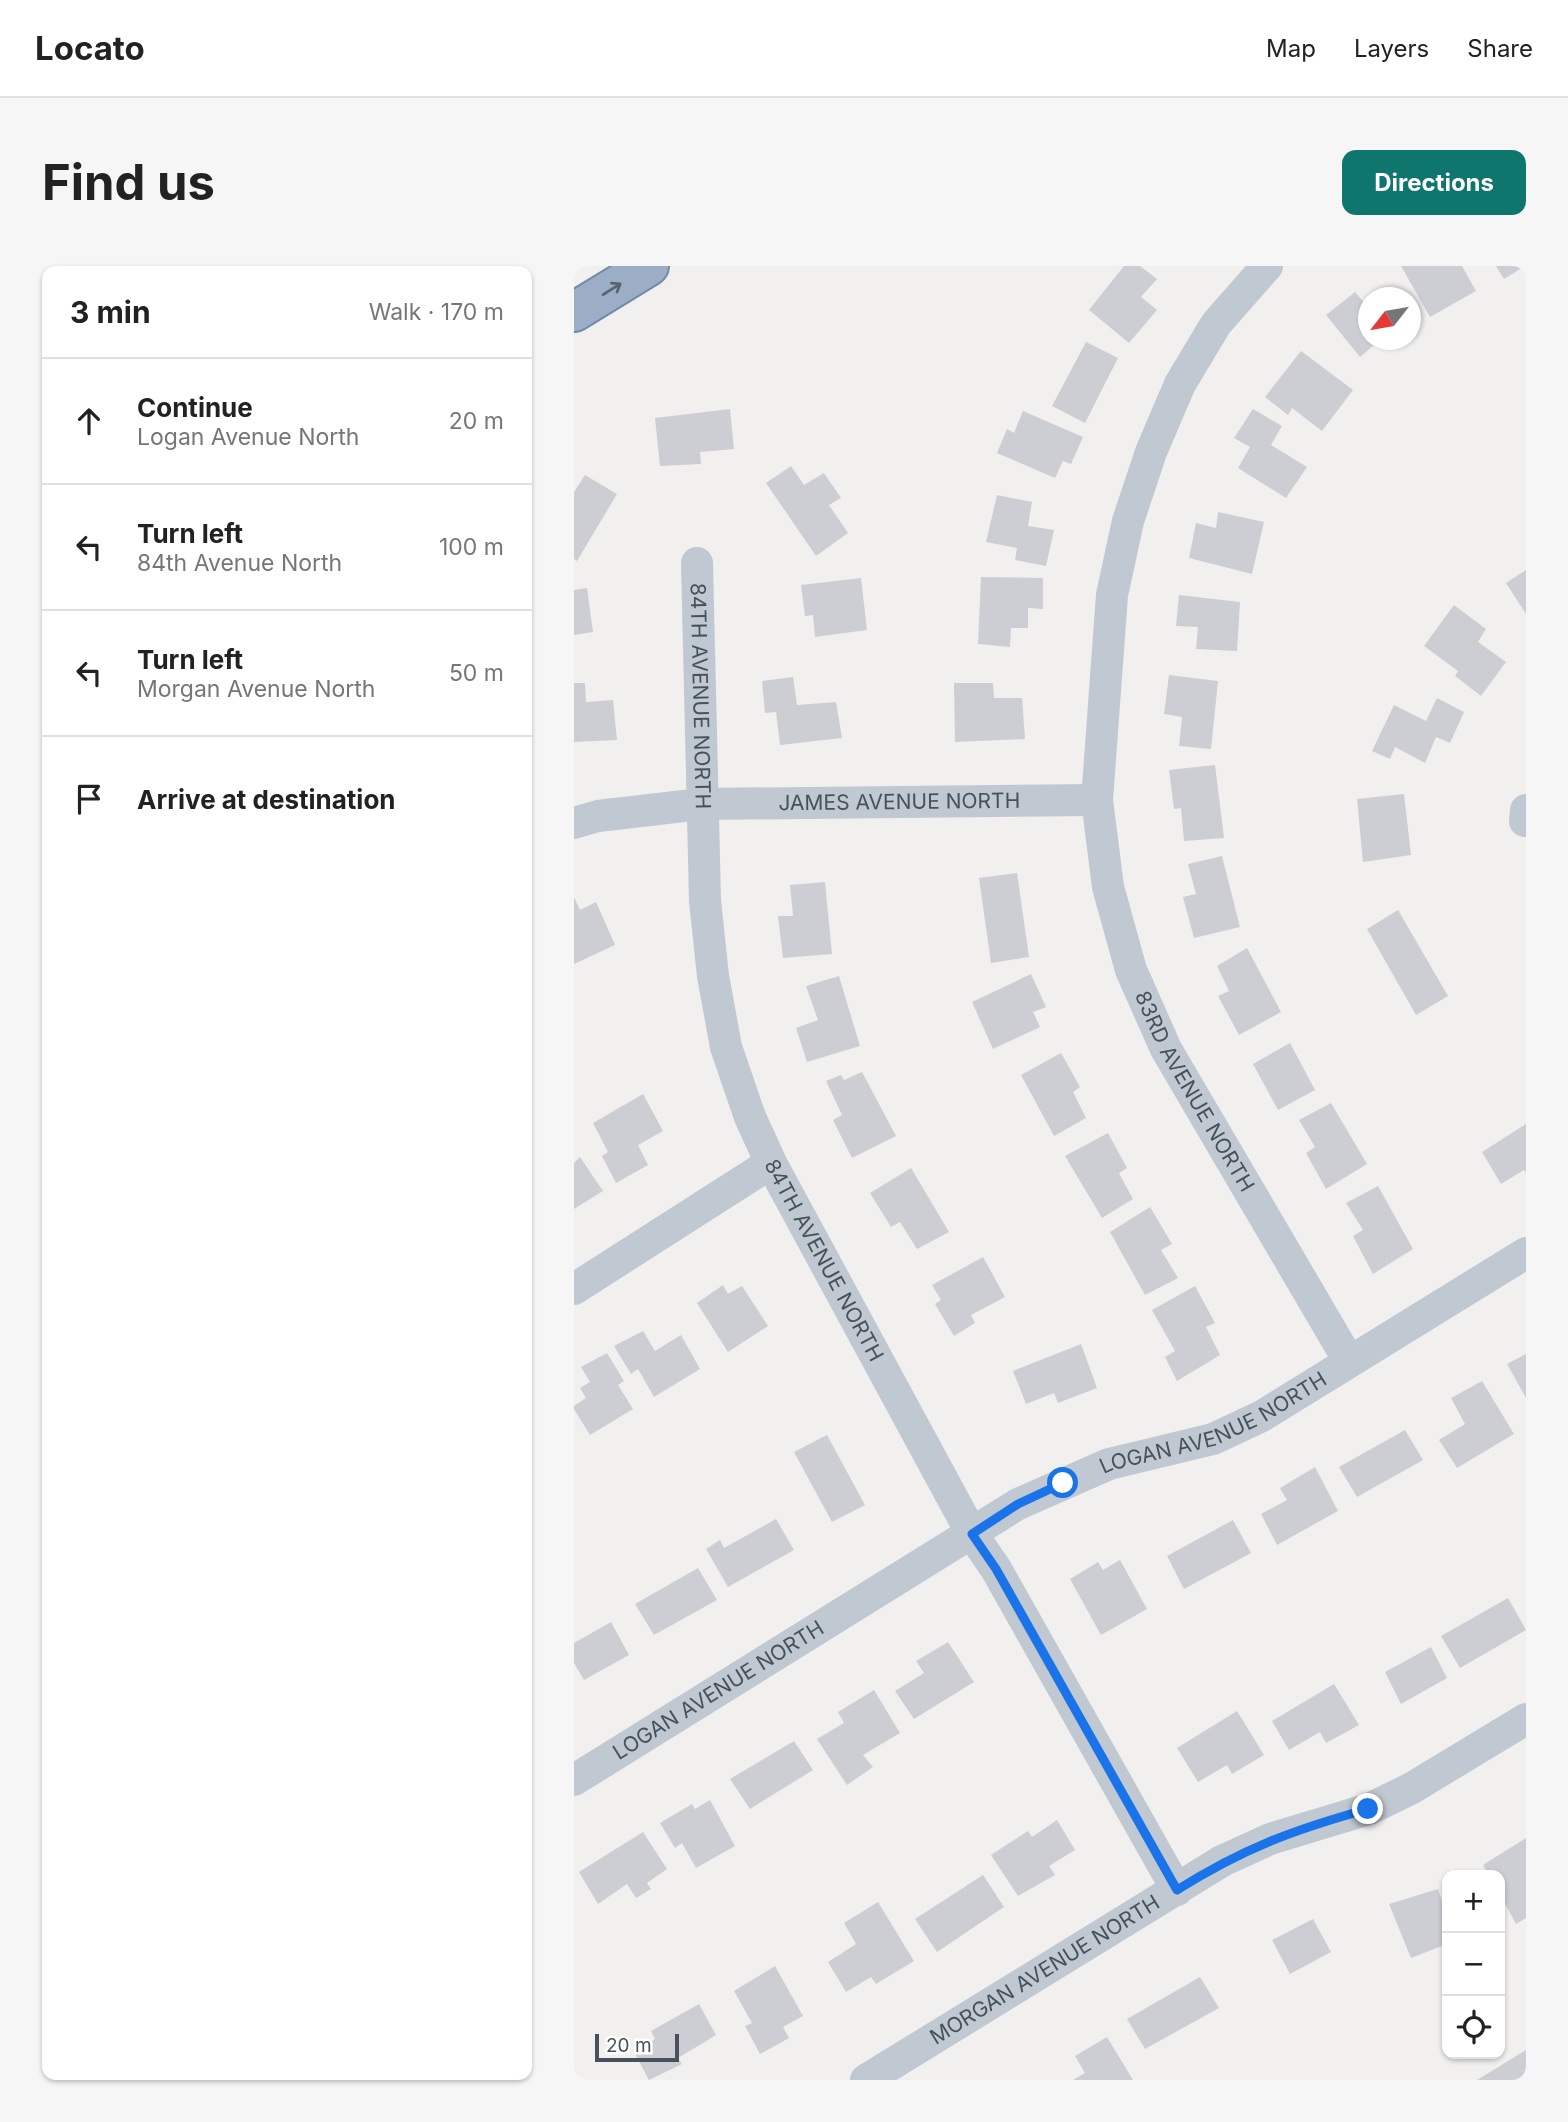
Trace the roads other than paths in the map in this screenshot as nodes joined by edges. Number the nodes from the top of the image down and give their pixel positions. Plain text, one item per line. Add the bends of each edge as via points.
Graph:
1 (649, 266) edge
2 (1267, 266) edge
3 (574, 312) edge
4 (697, 563) dead end
5 (1097, 800) junction
6 (701, 804) junction
7 (1526, 810) edge
8 (1525, 821) edge
9 (574, 823) edge
10 (771, 1163) junction
11 (1526, 1253) edge
12 (574, 1289) edge
13 (1349, 1361) junction
14 (972, 1534) junction
15 (1526, 1718) edge
16 (574, 1780) edge
17 (1177, 1890) junction
18 (866, 2080) edge

3 -> 1 highway
2 - 5 street, 83RD AVENUE NORTH via 1216,324 1180,384 1128,521 1112,595
4 - 6 street, 84TH AVENUE NORTH
5 - 6 street, JAMES AVENUE NORTH
5 - 13 street, 83RD AVENUE NORTH via 1108,887 1131,970 1166,1049
6 - 9 street, JAMES AVENUE NORTH
6 - 10 street, 84TH AVENUE NORTH via 710,951 726,1046
7 - 8 street
10 - 12 street
10 - 14 street, 84TH AVENUE NORTH
11 - 13 street, LOGAN AVENUE NORTH
13 - 14 street, LOGAN AVENUE NORTH via 1262,1416 1213,1439 1109,1464 1018,1504
14 - 16 street, LOGAN AVENUE NORTH
14 - 17 street, 84TH AVENUE NORTH
15 - 17 street, MORGAN AVENUE NORTH via 1412,1788 1368,1809 1270,1839 1222,1861
17 - 18 street, MORGAN AVENUE NORTH

